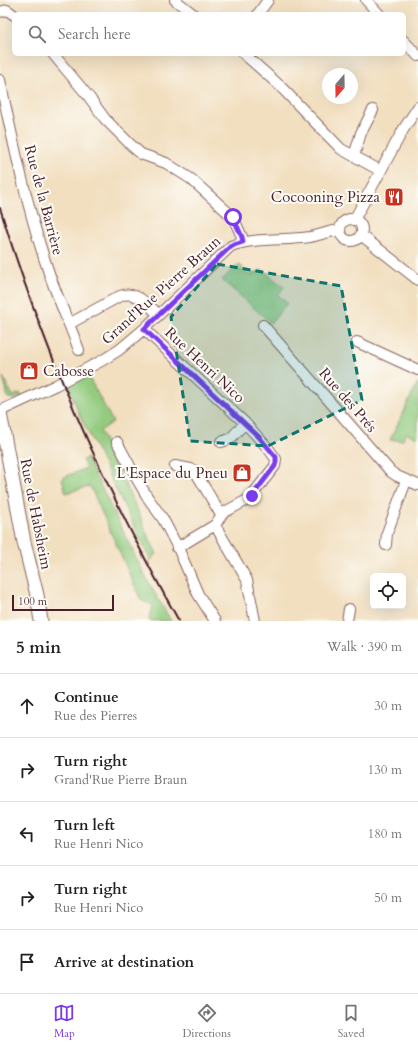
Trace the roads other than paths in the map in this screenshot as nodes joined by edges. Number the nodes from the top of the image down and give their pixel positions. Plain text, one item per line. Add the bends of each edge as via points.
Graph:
1 (175, 0) edge
2 (268, 0) edge
3 (366, 0) edge
4 (0, 12) edge
5 (190, 12) edge
6 (259, 12) edge
7 (377, 12) edge
8 (12, 14) edge
9 (406, 43) edge
10 (55, 56) edge
11 (246, 56) edge
12 (418, 56) edge
13 (0, 80) edge
14 (418, 107) edge
15 (373, 110) dead end
16 (354, 156) junction
17 (381, 171) junction
18 (354, 220) junction
19 (340, 230) junction
20 (361, 235) junction
21 (243, 242) junction
22 (418, 280) edge
23 (158, 314) junction
24 (69, 324) junction
25 (263, 325) dead end
26 (144, 329) junction
27 (357, 342) dead end
28 (79, 350) dead end
29 (418, 370) edge
30 (0, 412) edge
31 (245, 423) junction
32 (117, 442) dead end
33 (221, 442) dead end
34 (175, 466) dead end
35 (406, 481) junction
36 (418, 485) edge
37 (221, 515) junction
38 (215, 525) junction
39 (386, 545) dead end
40 (177, 548) junction
41 (349, 609) dead end
42 (41, 621) edge
43 (215, 621) edge
44 (255, 621) edge
45 (348, 621) edge

1 - 5 street
2 - 6 street
3 - 7 street
4 - 8 street via 7,10
9 - 12 street
10 - 21 street via 104,119 131,146 141,154 166,163 191,179 233,217
11 - 16 street via 341,149
13 - 24 street, Rue de la Barrière via 47,268
14 - 17 street
15 - 16 street via 361,133
16 - 17 street
17 - 18 street
18 - 19 street via 345,222
18 - 20 street via 362,228
19 - 20 street via 343,237 349,241 356,240
19 - 21 street, Grand'Rue Pierre Braun via 310,237
20 - 22 street
21 - 23 street, Grand'Rue Pierre Braun via 231,246
23 - 24 street via 139,298 125,294
23 - 26 street, Grand'Rue Pierre Braun
24 - 28 street, Rue de la Barrière
25 - 35 street, Rue des Prés via 391,472
26 - 30 street, Grand'Rue Pierre Braun via 112,355
26 - 31 street, Rue Henri Nico
27 - 29 street
30 - 42 main road, Rue de Habsheim
31 - 33 street, Rue Henri Nico via 230,439
31 - 37 street, Rue Henri Nico via 274,454 276,464 249,498
32 - 40 street via 148,498 161,515
34 - 37 street via 195,471
35 - 36 street, Rue des Prés
35 - 39 street via 387,533
37 - 38 street, Rue Henri Nico
38 - 40 street, Rue Henri Nico
38 - 44 street via 247,580
40 - 43 street via 198,594
41 - 45 street

